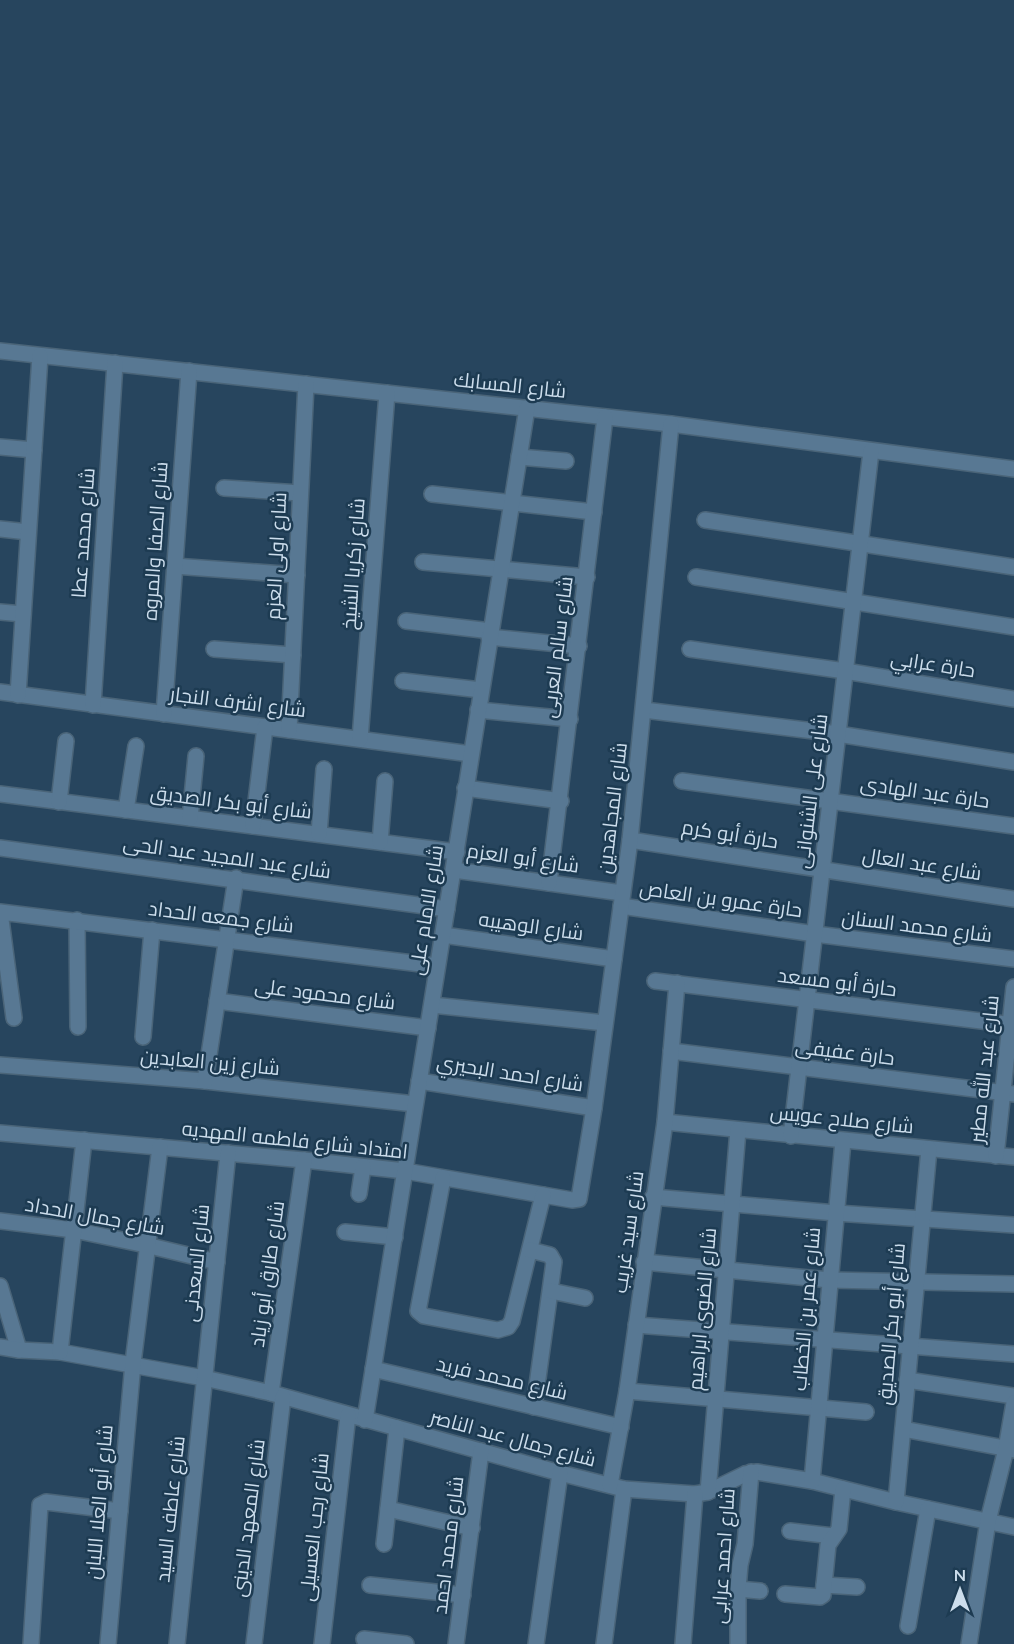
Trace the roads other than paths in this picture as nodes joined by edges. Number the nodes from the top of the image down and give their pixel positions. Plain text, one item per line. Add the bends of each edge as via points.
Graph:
1 (0, 351) edge
2 (40, 356) junction
3 (115, 363) junction
4 (189, 371) junction
5 (306, 384) junction
6 (387, 393) junction
7 (527, 408) junction
8 (605, 417) junction
9 (671, 424) junction
10 (0, 447) edge
11 (34, 450) junction
12 (871, 451) junction
13 (519, 457) junction
14 (566, 461) dead end
15 (1014, 469) edge
16 (224, 488) dead end
17 (300, 493) junction
18 (432, 494) dead end
19 (512, 504) junction
20 (594, 512) junction
21 (705, 520) dead end
22 (0, 529) edge
23 (28, 532) junction
24 (860, 544) junction
25 (423, 562) dead end
26 (174, 566) junction
27 (1014, 567) edge
28 (501, 568) junction
29 (297, 575) junction
30 (587, 577) junction
31 (696, 577) dead end
32 (854, 602) junction
33 (0, 612) edge
34 (23, 614) junction
35 (406, 621) dead end
36 (1014, 627) edge
37 (490, 634) junction
38 (579, 646) junction
39 (214, 649) dead end
40 (690, 649) dead end
41 (293, 654) junction
42 (845, 671) junction
43 (403, 681) dead end
44 (481, 690) junction
45 (0, 692) edge
46 (18, 695) junction
47 (1014, 699) edge
48 (93, 705) junction
49 (478, 710) junction
50 (644, 710) junction
51 (164, 714) junction
52 (570, 719) junction
53 (265, 727) junction
54 (289, 730) junction
55 (838, 734) junction
56 (360, 739) junction
57 (66, 741) dead end
58 (136, 746) dead end
59 (471, 754) junction
60 (196, 756) dead end
61 (1014, 762) edge
62 (324, 769) dead end
63 (385, 781) dead end
64 (682, 781) dead end
65 (465, 788) junction
66 (0, 794) edge
67 (831, 800) junction
68 (561, 801) junction
69 (59, 802) junction
70 (126, 810) junction
71 (190, 818) junction
72 (253, 826) junction
73 (1014, 826) edge
74 (318, 834) junction
75 (630, 840) junction
76 (380, 842) junction
77 (0, 848) edge
78 (457, 852) junction
79 (454, 870) junction
80 (823, 870) junction
81 (236, 878) junction
82 (549, 883) junction
83 (622, 899) junction
84 (1014, 899) edge
85 (447, 909) junction
86 (0, 912) edge
87 (77, 920) junction
88 (152, 930) junction
89 (815, 934) junction
90 (443, 935) junction
91 (226, 939) junction
92 (614, 959) junction
93 (1014, 959) edge
94 (437, 966) junction
95 (655, 981) dead end
96 (677, 983) junction
97 (1014, 987) edge
98 (807, 999) junction
99 (217, 1001) junction
100 (432, 1005) junction
101 (14, 1018) dead end
102 (606, 1023) junction
103 (1012, 1024) edge
104 (78, 1027) dead end
105 (428, 1028) junction
106 (142, 1037) dead end
107 (671, 1051) junction
108 (0, 1065) edge
109 (800, 1067) junction
110 (419, 1081) junction
111 (205, 1082) junction
112 (1008, 1093) edge
113 (416, 1104) junction
114 (594, 1108) junction
115 (665, 1122) junction
116 (738, 1130) junction
117 (0, 1133) edge
118 (791, 1136) junction
119 (84, 1140) junction
120 (843, 1141) junction
121 (160, 1147) junction
122 (929, 1149) junction
123 (228, 1153) junction
124 (996, 1156) junction
125 (1014, 1157) edge
126 (304, 1160) junction
127 (363, 1167) junction
128 (405, 1171) junction
129 (443, 1178) junction
130 (359, 1194) dead end
131 (543, 1195) junction
132 (581, 1195) joint
133 (653, 1197) junction
134 (732, 1205) junction
135 (836, 1213) junction
136 (922, 1220) junction
137 (0, 1221) edge
138 (1014, 1225) edge
139 (74, 1230) junction
140 (345, 1232) dead end
141 (395, 1237) junction
142 (146, 1245) junction
143 (530, 1250) junction
144 (217, 1262) junction
145 (644, 1262) junction
146 (726, 1270) junction
147 (830, 1280) junction
148 (916, 1282) junction
149 (1014, 1284) edge
150 (0, 1286) edge
151 (550, 1291) junction
152 (585, 1298) dead end
153 (636, 1325) junction
154 (721, 1331) junction
155 (825, 1340) junction
156 (0, 1347) edge
157 (910, 1347) junction
158 (19, 1350) junction
159 (60, 1352) junction
160 (1014, 1354) edge
161 (133, 1364) junction
162 (373, 1369) junction
163 (204, 1378) junction
164 (907, 1380) junction
165 (627, 1391) junction
166 (277, 1395) junction
167 (1014, 1396) edge
168 (716, 1399) junction
169 (1014, 1403) edge
170 (534, 1407) junction
171 (819, 1408) junction
172 (866, 1412) dead end
173 (348, 1414) junction
174 (365, 1420) junction
175 (621, 1427) junction
176 (397, 1428) junction
177 (903, 1429) junction
178 (1010, 1450) edge
179 (481, 1451) junction
180 (751, 1472) junction
181 (560, 1473) junction
182 (812, 1481) junction
183 (617, 1487) junction
184 (843, 1489) junction
185 (701, 1493) junction
186 (896, 1502) junction
187 (388, 1509) junction
188 (928, 1509) junction
189 (120, 1511) junction
190 (988, 1521) junction
191 (1014, 1527) edge
192 (472, 1528) junction
193 (790, 1531) dead end
194 (833, 1536) junction
195 (384, 1544) dead end
196 (369, 1585) dead end
197 (824, 1585) junction
198 (857, 1587) dead end
199 (738, 1589) junction
200 (760, 1591) dead end
201 (785, 1594) dead end
202 (463, 1595) junction
203 (908, 1626) dead end
204 (364, 1639) dead end
205 (31, 1644) edge
206 (108, 1644) edge
207 (177, 1644) edge
208 (254, 1644) edge
209 (322, 1644) edge
210 (406, 1644) edge
211 (456, 1644) edge
212 (536, 1644) edge
213 (604, 1644) edge
214 (683, 1644) edge
215 (738, 1644) edge
216 (969, 1644) edge

1 - 2 street, شارع المسابك
2 - 3 street, شارع المسابك
2 - 11 street
3 - 4 street, شارع المسابك
3 - 48 street, شارع محمد عطا
4 - 5 street, شارع المسابك
4 - 26 street, شارع الصفا والمروه
5 - 6 street, شارع المسابك
5 - 17 street, شارع اولى العزم
6 - 7 street, شارع المسابك
6 - 56 street, شارع زكريا الشيخ
7 - 8 street, شارع المسابك
7 - 13 street, شارع الامام على
8 - 9 street, شارع المسابك
8 - 20 street, شارع سالم العربى
9 - 12 street, شارع المسابك
9 - 50 street, شارع المجاهدين
10 - 11 street
11 - 23 street
12 - 15 street, شارع المسابك
12 - 24 street, شارع على الشنوانى
13 - 14 street
13 - 19 street, شارع الامام على
16 - 17 street
17 - 29 street, شارع اولى العزم
18 - 19 street
19 - 20 street
19 - 28 street, شارع الامام على
20 - 30 street, شارع سالم العربى
21 - 24 street
22 - 23 street
23 - 34 street
24 - 27 street
24 - 32 street, شارع على الشنوانى
25 - 28 street
26 - 29 street
26 - 51 street, شارع الصفا والمروه
28 - 30 street
28 - 37 street, شارع الامام على
29 - 41 street, شارع اولى العزم
30 - 38 street, شارع سالم العربى
31 - 32 street
32 - 36 street
32 - 42 street, شارع على الشنوانى
33 - 34 street
34 - 46 street
35 - 37 street
37 - 38 street
37 - 44 street, شارع الامام على
38 - 52 street, شارع سالم العربى
39 - 41 street
40 - 42 street, حارة عرابي
41 - 54 street, شارع اولى العزم
42 - 47 street, حارة عرابي
42 - 55 street, شارع على الشنوانى
43 - 44 street
44 - 49 street, شارع الامام على
45 - 46 street, شارع اشرف النجار
46 - 48 street, شارع اشرف النجار
48 - 51 street, شارع اشرف النجار
49 - 52 street
49 - 59 street, شارع الامام على
50 - 55 street
50 - 75 street, شارع المجاهدين
51 - 53 street, شارع اشرف النجار
52 - 68 street, شارع سالم العربى
53 - 54 street, شارع اشرف النجار
53 - 72 street
54 - 56 street, شارع اشرف النجار
55 - 61 street
55 - 67 street, شارع على الشنوانى
56 - 59 street, شارع اشرف النجار
57 - 69 street
58 - 70 street
59 - 65 street, شارع الامام على
60 - 71 street
62 - 74 street
63 - 76 street
64 - 67 street, حارة عبد الهادى
65 - 68 street
65 - 78 street, شارع الامام على
66 - 69 street, شارع أبو بكر الصديق
67 - 73 street, حارة عبد الهادى
67 - 80 street, شارع على الشنوانى
68 - 82 street, شارع سالم العربى
69 - 70 street, شارع أبو بكر الصديق
70 - 71 street, شارع أبو بكر الصديق
71 - 72 street, شارع أبو بكر الصديق
72 - 74 street, شارع أبو بكر الصديق
74 - 76 street, شارع أبو بكر الصديق
75 - 80 street, حارة أبو كرم
75 - 83 street, شارع المجاهدين
76 - 78 street, شارع أبو بكر الصديق
77 - 81 street, شارع عبد المجيد عبد الحى
78 - 79 street, شارع الامام على
79 - 82 street, شارع أبو العزم
79 - 85 street, شارع الامام على
80 - 84 street, شارع عبد العال
80 - 89 street, شارع على الشنوانى
81 - 85 street, شارع عبد المجيد عبد الحى
81 - 91 street
82 - 83 street, شارع أبو العزم
83 - 89 street, حارة عمرو بن العاص
83 - 92 street, شارع المجاهدين
85 - 90 street, شارع الامام على
86 - 87 street, شارع جمعه الحداد
86 - 101 street
87 - 88 street, شارع جمعه الحداد
87 - 104 street
88 - 91 street, شارع جمعه الحداد
88 - 106 street
89 - 93 street, شارع محمد السنان
89 - 98 street, شارع على الشنوانى
90 - 92 street, شارع الوهيبه
90 - 94 street, شارع الامام على
91 - 94 street, شارع جمعه الحداد
91 - 99 street
92 - 102 street, شارع المجاهدين
94 - 100 street, شارع الامام على
95 - 96 street, حارة أبو مسعد
96 - 98 street, حارة أبو مسعد
96 - 107 street, شارع سيد غريب
97 - 103 street, شارع عبد الله مطير
98 - 103 street, حارة أبو مسعد
98 - 109 street, شارع على الشنوانى
99 - 105 street, شارع محمود على
99 - 111 street
100 - 102 street
100 - 105 street, شارع الامام على
102 - 114 street, شارع المجاهدين
103 - 112 street, شارع عبد الله مطير
105 - 110 street, شارع الامام على
107 - 109 street, حارة عفيفى
107 - 115 street, شارع سيد غريب
108 - 111 street, شارع زين العابدين
109 - 112 street, حارة عفيفى
109 - 118 street, شارع على الشنوانى
110 - 113 street, شارع الامام على
110 - 114 street, شارع احمد البحيري
111 - 113 street, شارع زين العابدين
112 - 124 street, شارع عبد الله مطير
113 - 128 street, شارع الامام على
114 - 132 street, شارع المجاهدين
115 - 116 street, شارع صلاح عويس
115 - 133 street, شارع سيد غريب
116 - 118 street, شارع صلاح عويس
116 - 134 street, شارع الضوى ابراهيم
117 - 119 street, امتداد شارع فاطمه المهديه
118 - 120 street, شارع صلاح عويس
119 - 121 street, امتداد شارع فاطمه المهديه
119 - 139 street
120 - 122 street, شارع صلاح عويس
120 - 135 street, شارع عمر بن الخطاب
121 - 123 street, امتداد شارع فاطمه المهديه
121 - 142 street, شارع أبو العلا اللبان
122 - 124 street, شارع صلاح عويس
122 - 136 street, شارع أبو بكر الصديق
123 - 126 street, امتداد شارع فاطمه المهديه
123 - 144 street, شارع السعدنى
124 - 125 street, شارع صلاح عويس
126 - 127 street, امتداد شارع فاطمه المهديه
126 - 166 street, شارع طارق أبو زياد
127 - 128 street, امتداد شارع فاطمه المهديه
127 - 130 street
128 - 129 street, امتداد شارع فاطمه المهديه
128 - 141 street, شارع الامام على
129 - 131 street, امتداد شارع فاطمه المهديه
129 - 143 street via 418,1308 422,1315 498,1330 508,1327
131 - 132 street, امتداد شارع فاطمه المهديه via 575,1201
131 - 143 street
133 - 134 street
133 - 145 street, شارع سيد غريب
134 - 135 street
134 - 146 street, شارع الضوى ابراهيم
135 - 136 street
135 - 147 street, شارع عمر بن الخطاب
136 - 138 street
136 - 148 street, شارع أبو بكر الصديق
137 - 139 street, شارع جمال الحداد
139 - 142 street, شارع جمال الحداد
139 - 159 street
140 - 141 street
141 - 162 street, شارع الامام على
142 - 144 street, شارع جمال الحداد
142 - 161 street, شارع أبو العلا اللبان
143 - 151 street via 552,1257
144 - 163 street, شارع السعدنى
145 - 146 street
145 - 153 street, شارع سيد غريب
146 - 147 street
146 - 154 street, شارع الضوى ابراهيم
147 - 148 street
147 - 155 street, شارع عمر بن الخطاب
148 - 149 street
148 - 157 street, شارع أبو بكر الصديق
150 - 158 street
151 - 152 street
151 - 170 street
153 - 154 street
153 - 165 street, شارع سيد غريب
154 - 155 street
154 - 168 street, شارع الضوى ابراهيم
155 - 157 street
155 - 171 street, شارع عمر بن الخطاب
156 - 158 street, شارع جمال عبد الناصر
157 - 160 street
157 - 164 street, شارع أبو بكر الصديق
158 - 159 street, شارع جمال عبد الناصر
159 - 161 street, شارع جمال عبد الناصر
161 - 163 street, شارع جمال عبد الناصر
161 - 189 street, شارع أبو العلا اللبان
162 - 170 street, شارع محمد فريد
162 - 174 street, شارع الامام على
163 - 166 street, شارع جمال عبد الناصر
163 - 207 street, شارع عاطف السيد
164 - 167 street
164 - 177 street, شارع أبو بكر الصديق
165 - 168 street
165 - 175 street, شارع سيد غريب
166 - 173 street, شارع جمال عبد الناصر
166 - 208 street, شارع المعهد الدينى
168 - 171 street
168 - 185 street, شارع الضوى ابراهيم
169 - 178 street
170 - 175 street, شارع محمد فريد
171 - 172 street
171 - 182 street, شارع عمر بن الخطاب
173 - 174 street, شارع جمال عبد الناصر
173 - 209 street, شارع رجب العسيلى
174 - 176 street, شارع جمال عبد الناصر
175 - 183 street, شارع سيد غريب
176 - 179 street, شارع جمال عبد الناصر
176 - 187 street
177 - 178 street
177 - 186 street, شارع أبو بكر الصديق
178 - 190 street
179 - 181 street, شارع جمال عبد الناصر
179 - 192 street, شارع محمد احمد
180 - 182 street
180 - 185 street, شارع جمال عبد الناصر
180 - 199 street, شارع احمد عرابى
181 - 183 street, شارع جمال عبد الناصر
181 - 212 street
182 - 184 street
183 - 185 street, شارع جمال عبد الناصر
183 - 213 street, شارع سيد غريب
184 - 186 street
184 - 194 street via 839,1529
185 - 214 street, شارع الضوى ابراهيم
186 - 188 street
187 - 192 street
187 - 195 street
188 - 190 street
188 - 203 street
189 - 205 street via 46,1502 40,1505
189 - 206 street, شارع أبو العلا اللبان
190 - 191 street
190 - 216 street
192 - 202 street, شارع محمد احمد
193 - 194 street
194 - 197 street via 828,1545
196 - 202 street
197 - 198 street
197 - 201 street via 820,1597
199 - 200 street
199 - 215 street, شارع احمد عرابى
202 - 211 street, شارع محمد احمد
204 - 210 street

